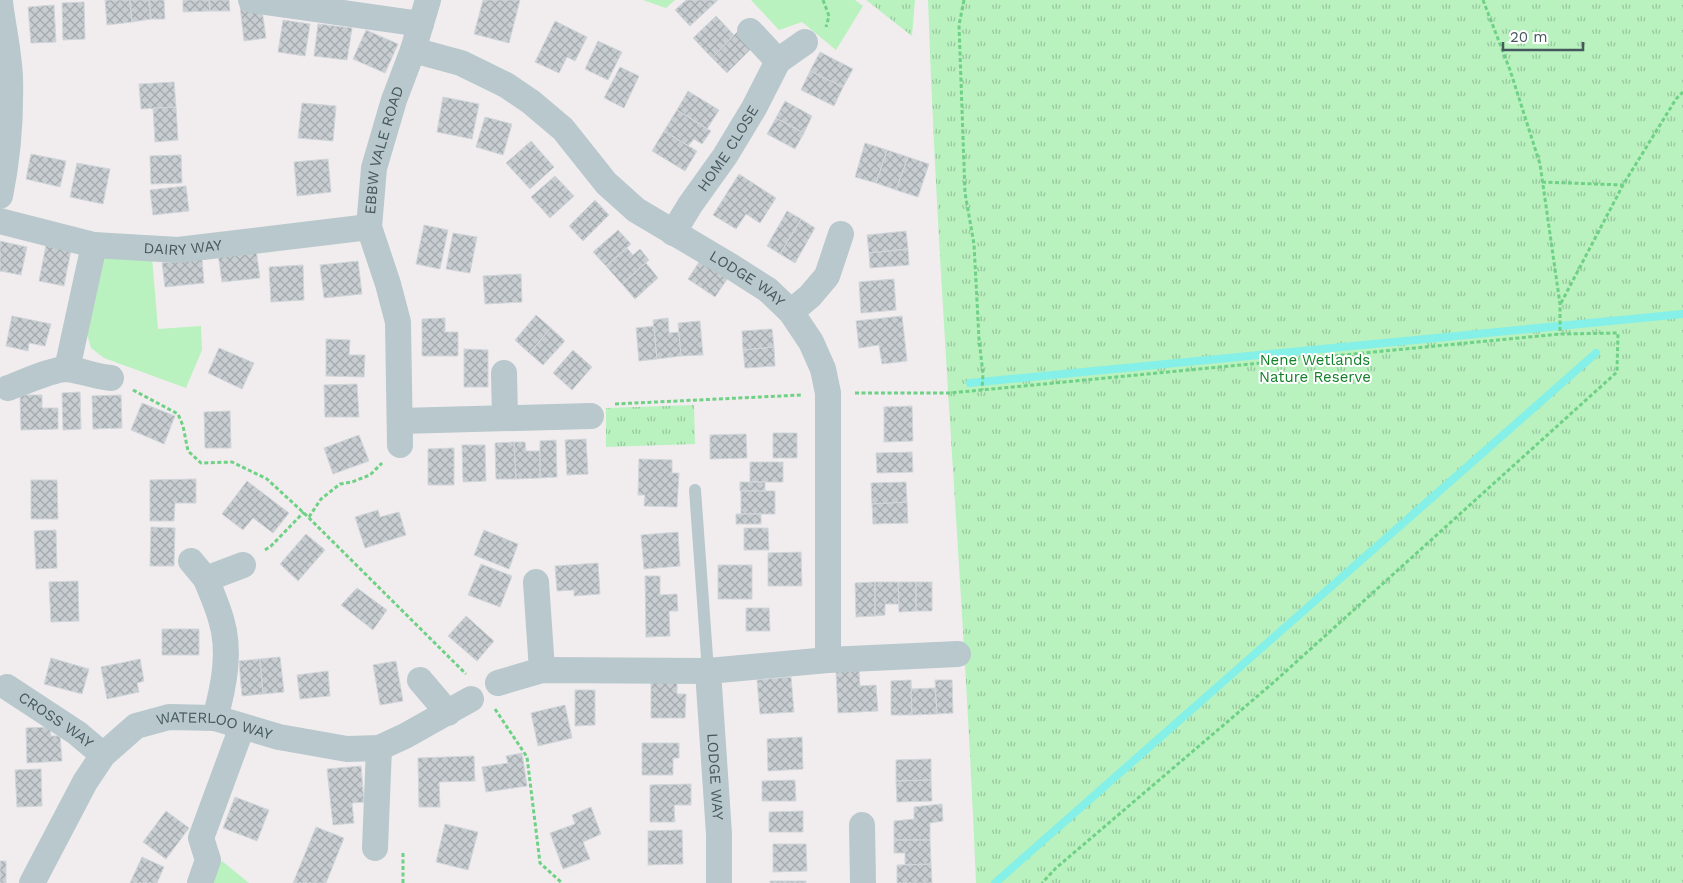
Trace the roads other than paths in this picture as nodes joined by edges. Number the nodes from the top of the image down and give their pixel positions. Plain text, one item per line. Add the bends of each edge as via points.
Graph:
1 (251, 0) edge
2 (0, 2) edge
3 (424, 12) edge
4 (750, 31) dead end
5 (805, 42) dead end
6 (413, 50) junction
7 (778, 61) junction
8 (0, 196) edge
9 (0, 221) edge
10 (369, 227) junction
11 (673, 233) junction
12 (841, 234) dead end
13 (94, 245) junction
14 (791, 312) junction
15 (67, 369) junction
16 (504, 373) dead end
17 (111, 378) road end
18 (8, 388) dead end
19 (591, 416) road end
20 (505, 418) junction
21 (695, 490) dead end
22 (244, 565) road end
23 (536, 582) dead end
24 (958, 654) dead end
25 (828, 660) junction
26 (542, 670) junction
27 (708, 671) junction
28 (420, 680) dead end
29 (7, 687) dead end
30 (448, 713) junction
31 (215, 718) junction
32 (242, 727) junction
33 (379, 748) junction
34 (103, 755) junction
35 (862, 825) dead end
36 (375, 848) dead end
37 (32, 883) edge
38 (200, 883) edge
39 (719, 883) edge
40 (863, 883) edge

1 - 3 street
2 - 8 street via 10,76 10,123
3 - 6 street, EBBW VALE ROAD
4 - 7 street
5 - 7 street, HOME CLOSE
6 - 10 street, EBBW VALE ROAD via 374,168
6 - 11 street, LODGE WAY via 461,63 506,85 531,102 562,129 606,183 636,210
7 - 11 street, HOME CLOSE via 725,156
9 - 13 street, DAIRY WAY
10 - 13 street, DAIRY WAY via 178,250
10 - 20 street, EBBW VALE ROAD via 398,322 400,433
11 - 14 street, LODGE WAY via 768,290
12 - 14 street via 827,276
13 - 15 street
14 - 25 street, LODGE WAY via 811,342 823,369 828,393
15 - 17 street
15 - 18 street
16 - 20 street
19 - 20 street
21 - 27 lane
22 - 31 street via 199,570 222,620 226,654 223,688
23 - 26 street
24 - 25 street
25 - 27 street
26 - 27 street
26 - 30 street, WATERLOO WAY via 483,692
27 - 39 street, LODGE WAY via 719,834
28 - 30 street
29 - 34 street, CROSS WAY via 77,733
30 - 33 street, WATERLOO WAY
31 - 32 street, WATERLOO WAY
31 - 34 street, WATERLOO WAY via 169,717 136,726
32 - 33 street, WATERLOO WAY via 347,749
32 - 38 street via 202,838 208,860
33 - 36 street
34 - 37 street, WATERLOO WAY via 85,782
35 - 40 street

